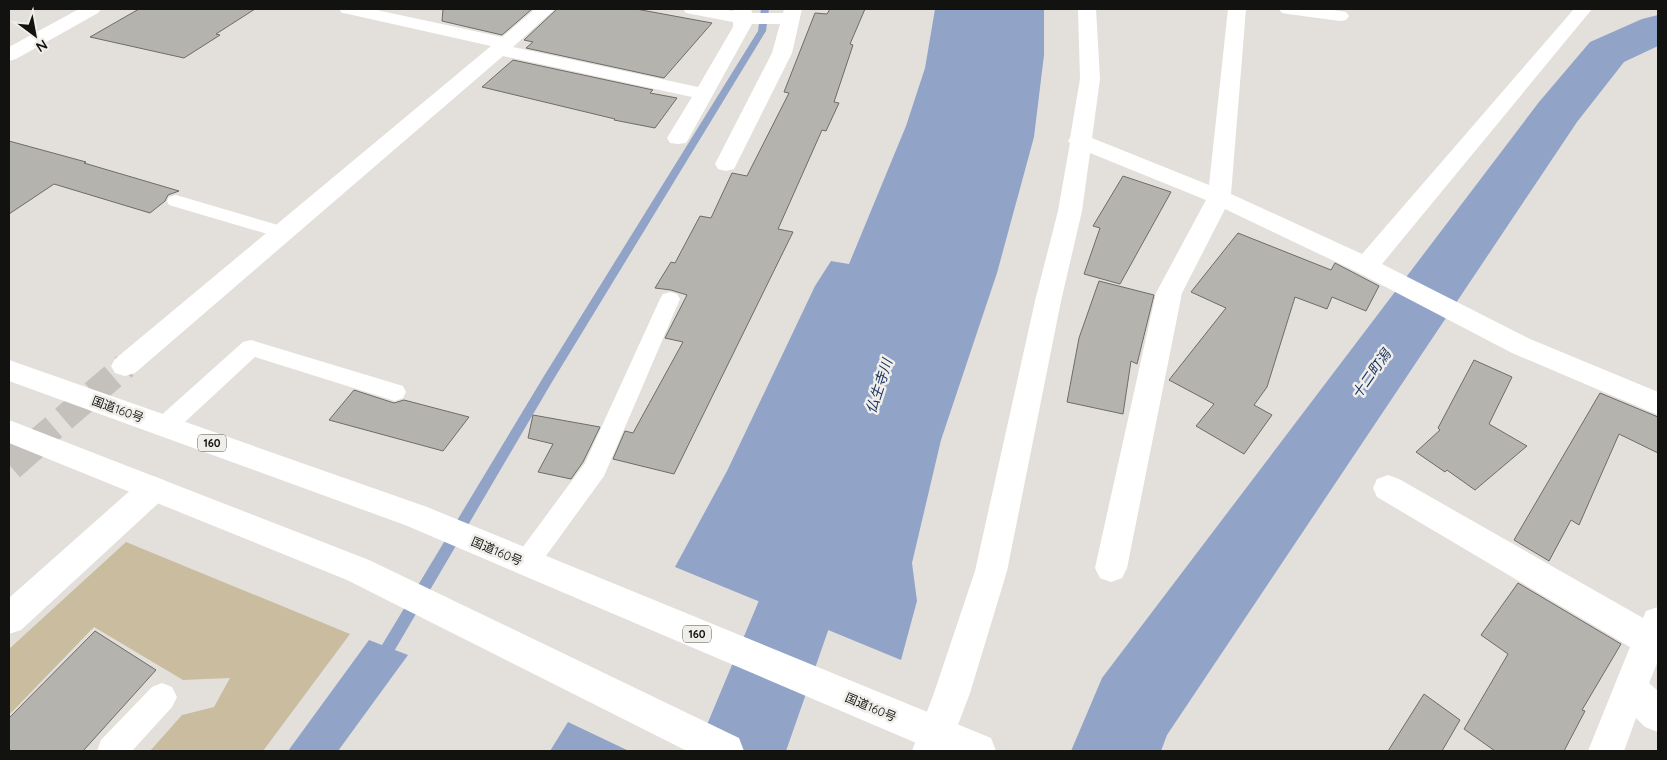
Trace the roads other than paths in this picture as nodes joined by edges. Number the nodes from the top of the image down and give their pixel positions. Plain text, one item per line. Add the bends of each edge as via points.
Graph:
1 (92, 9) edge
2 (348, 9) edge
3 (546, 9) edge
4 (692, 9) edge
5 (1087, 9) edge
6 (1237, 9) edge
7 (1288, 9) edge
8 (1583, 9) edge
9 (743, 14) edge
10 (792, 14) edge
11 (1340, 16) dead end
12 (502, 46) junction
13 (9, 55) edge
14 (704, 94) junction
15 (678, 138) dead end
16 (1080, 141) junction
17 (726, 164) dead end
18 (1219, 197) junction
19 (176, 201) dead end
20 (281, 232) junction
21 (1366, 266) junction
22 (670, 299) dead end
23 (125, 366) tunnel mouth
24 (9, 370) edge
25 (395, 392) dead end
26 (1658, 404) edge
27 (165, 426) junction
28 (9, 431) edge
29 (153, 488) junction
30 (1388, 488) dead end
31 (526, 563) junction
32 (1110, 568) dead end
33 (9, 619) edge
34 (1654, 631) edge
35 (1629, 689) junction
36 (162, 697) dead end
37 (1658, 714) edge
38 (112, 751) edge
39 (726, 751) edge
40 (930, 751) edge
41 (978, 751) edge
42 (1606, 751) edge

1 - 13 main road
2 - 12 main road
3 - 12 main road
4 - 9 main road
5 - 16 main road via 1090,79
6 - 18 main road
7 - 11 main road
8 - 21 main road
9 - 10 main road
9 - 14 main road via 742,27
10 - 17 main road via 782,53
12 - 14 main road
12 - 20 main road
14 - 15 main road
16 - 18 main road
16 - 40 main road via 1070,212 991,572
18 - 21 main road
18 - 32 main road via 1169,293
19 - 20 lane
20 - 23 main road
21 - 26 main road via 1521,346
22 - 31 lane via 595,469
24 - 27 main road, 国道160号 / 160
25 - 27 lane via 252,348
27 - 31 main road, 国道160号 / 160 via 416,516
28 - 29 main road
29 - 33 main road
29 - 39 main road via 358,570
30 - 34 main road
31 - 41 main road, 国道160号 / 160
34 - 35 main road
35 - 37 main road
35 - 42 main road
36 - 38 lane

